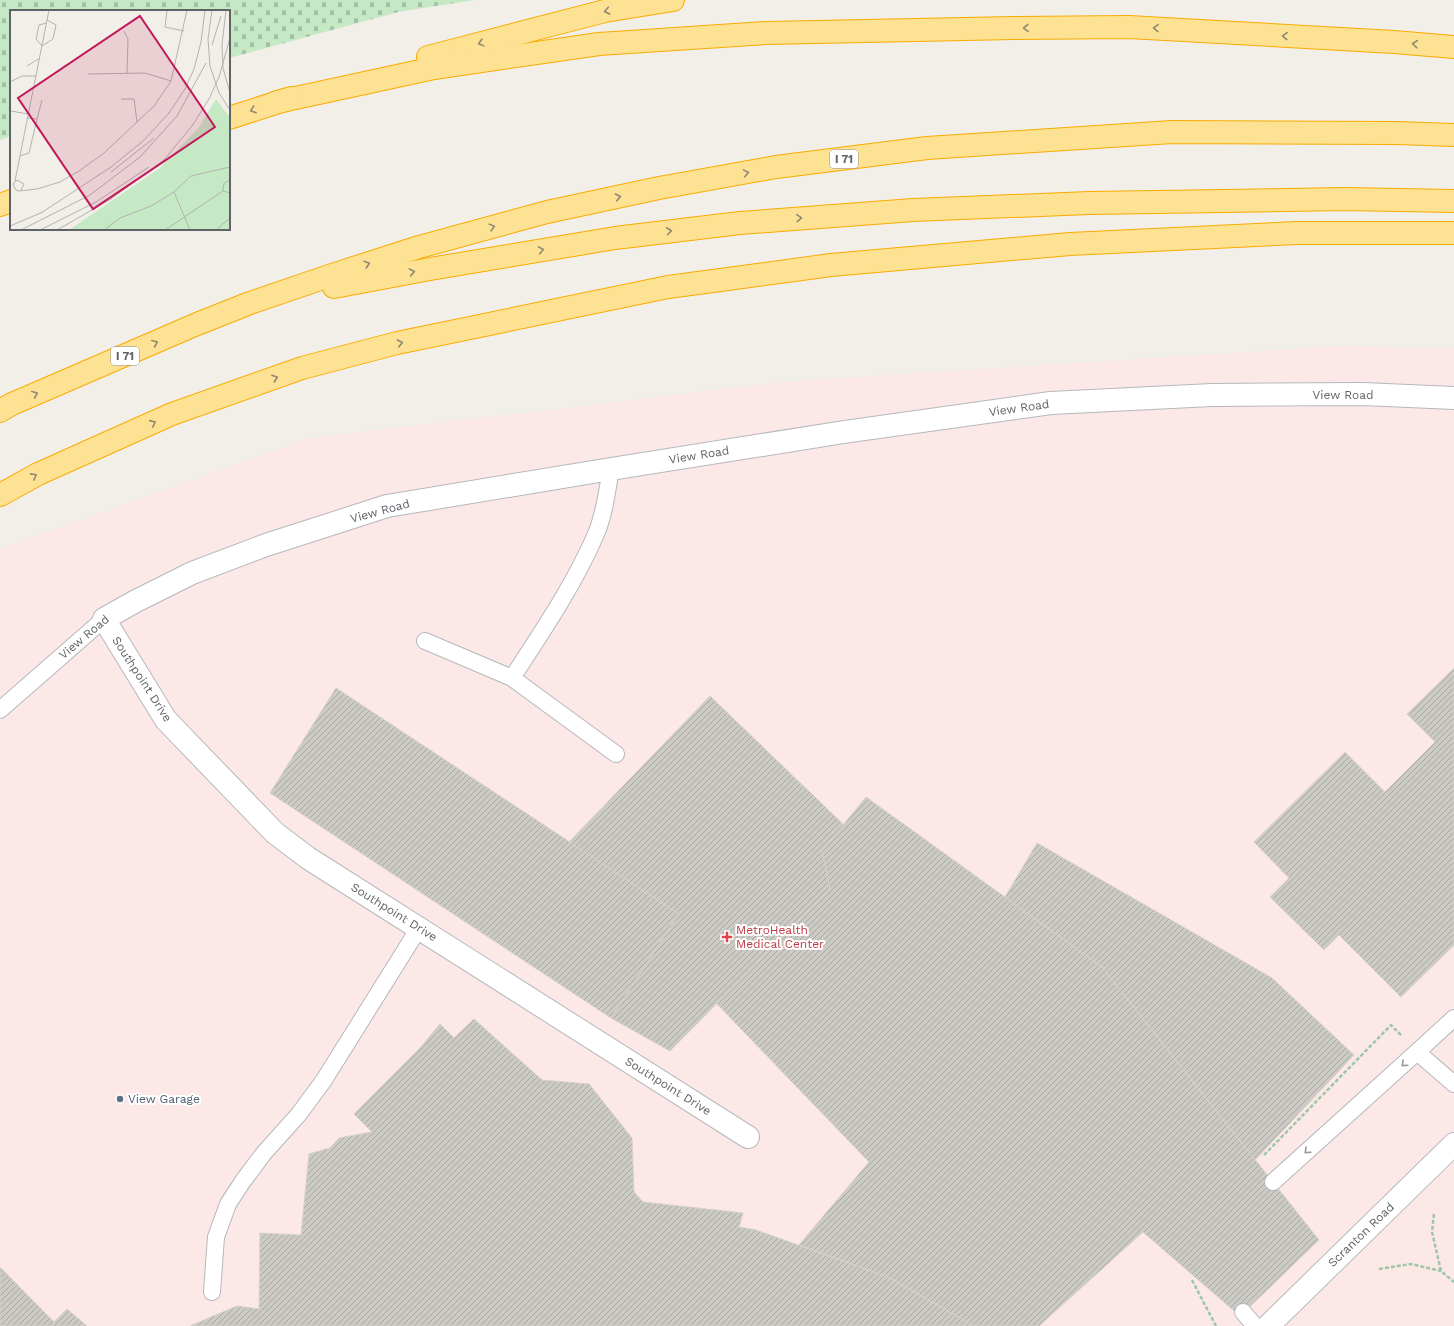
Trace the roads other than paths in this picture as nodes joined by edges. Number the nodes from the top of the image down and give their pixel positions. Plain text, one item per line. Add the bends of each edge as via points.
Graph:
1 (674, 0) edge
2 (1454, 47) edge
3 (276, 102) junction
4 (230, 118) edge
5 (1454, 136) edge
6 (10, 201) edge
7 (1454, 201) edge
8 (0, 205) edge
9 (1454, 233) edge
10 (250, 303) junction
11 (1454, 398) edge
12 (0, 411) edge
13 (610, 469) junction
14 (0, 495) edge
15 (104, 619) junction
16 (425, 641) dead end
17 (512, 678) junction
18 (0, 710) edge
19 (616, 754) dead end
20 (419, 928) junction
21 (1454, 1018) edge
22 (1417, 1052) junction
23 (1454, 1084) edge
24 (748, 1137) dead end
25 (1454, 1144) edge
26 (1273, 1182) dead end
27 (212, 1292) dead end
28 (1243, 1312) dead end
29 (1255, 1326) edge
30 (1268, 1326) edge

1 -> 3 highway via 597,13 440,54
2 -> 3 highway via 1129,27 766,34 599,44 434,68
3 -> 4 highway
10 -> 5 highway, I 71 via 419,247 547,212 776,167 927,148 1172,132 1396,132
6 - 8 highway
10 -> 7 highway via 430,268 615,238 740,223 914,210 1089,203 1345,198
14 -> 9 highway via 38,474 172,414 302,368 397,343 668,287 832,265 1070,244 1297,233
12 -> 10 highway, I 71
11 - 13 street, View Road via 1363,394 1212,395 1051,403
13 - 15 street, View Road via 387,506 266,545 192,573
13 - 17 lane via 606,502 597,533 566,596
15 - 18 lane, View Road
15 - 20 street, Southpoint Drive via 166,720 275,833 308,858
16 - 17 lane
17 - 19 lane
20 - 24 street, Southpoint Drive
20 - 27 lane via 324,1080 299,1114 264,1153 228,1204 216,1236
21 - 22 lane
22 - 23 lane
22 -> 26 lane
25 - 30 street, Scranton Road
28 - 29 lane

